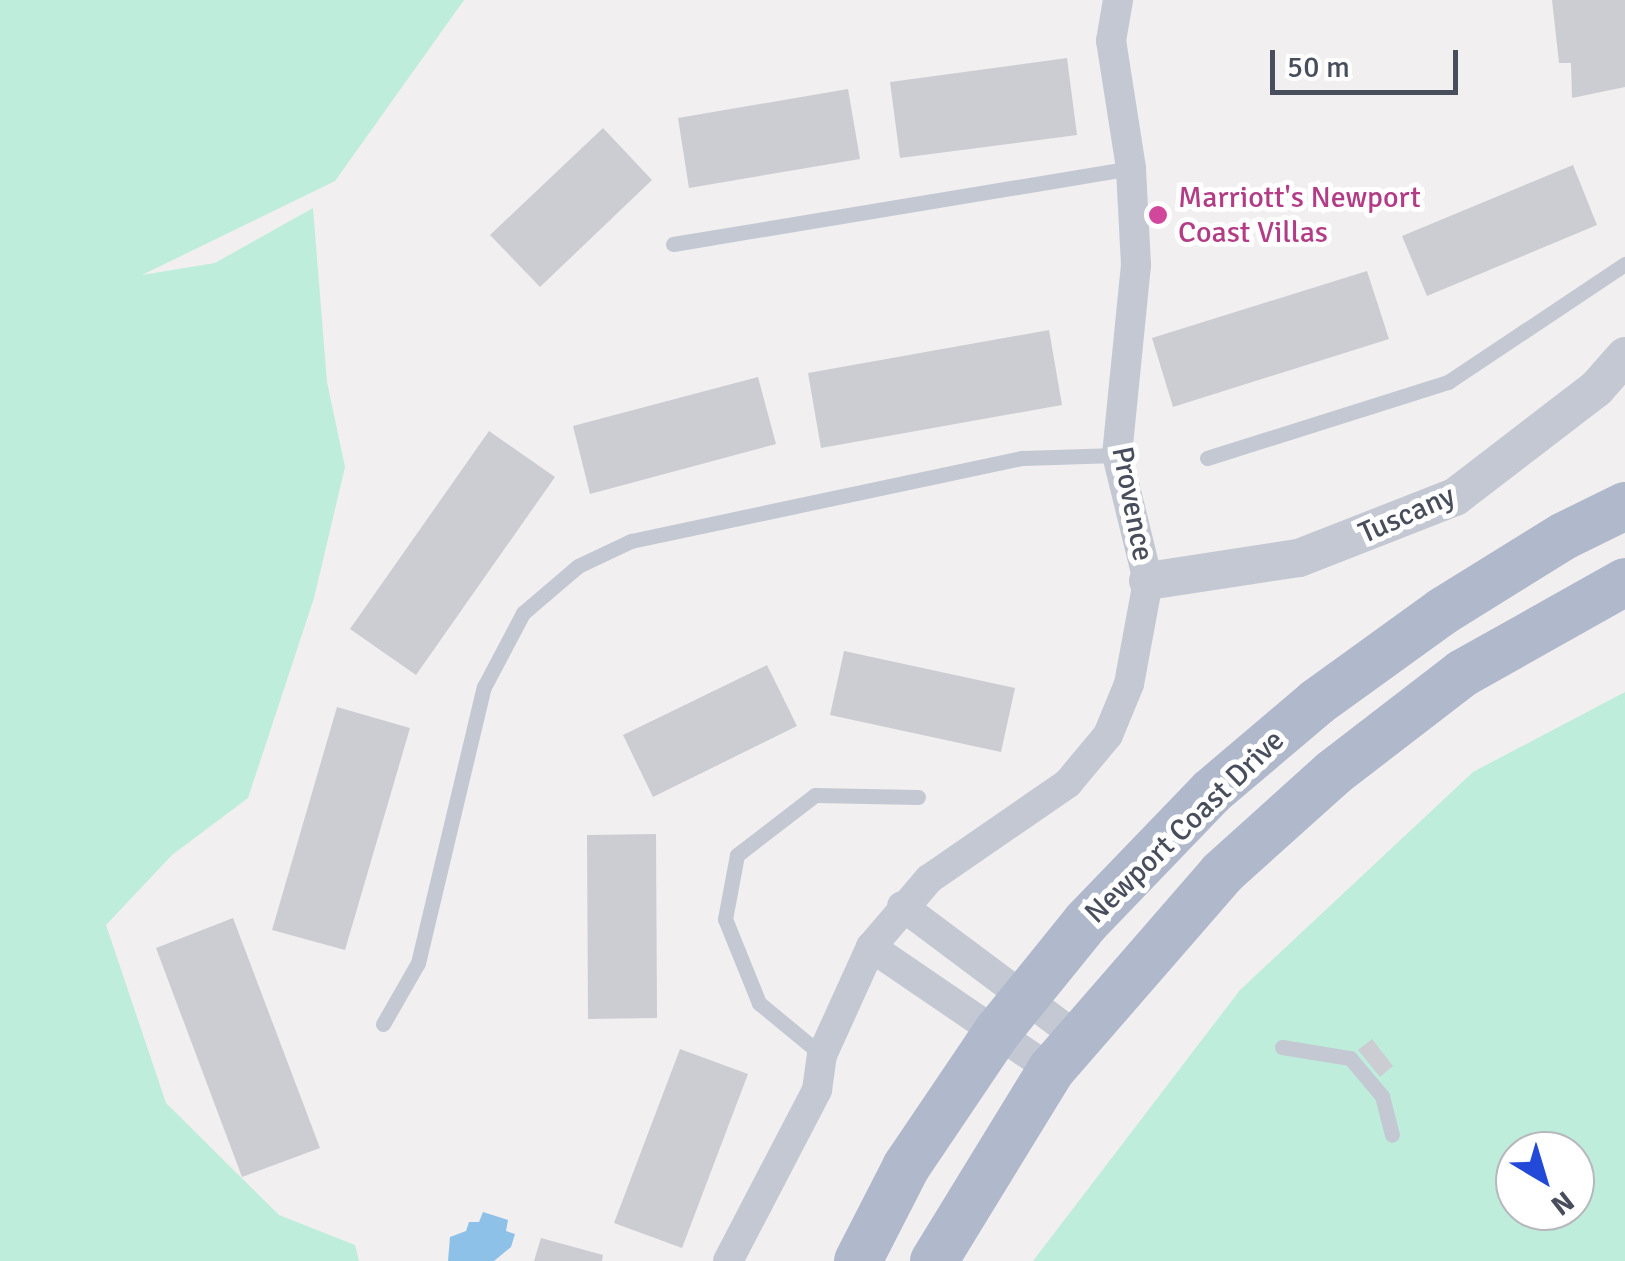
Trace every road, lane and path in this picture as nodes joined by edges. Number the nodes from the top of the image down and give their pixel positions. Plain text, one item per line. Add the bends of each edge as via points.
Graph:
1 (1118, 0) edge
2 (1132, 168) junction
3 (674, 244) dead end
4 (1625, 264) edge
5 (1624, 358) edge
6 (1117, 455) junction
7 (1207, 458) dead end
8 (1625, 506) edge
9 (1148, 581) junction
10 (1625, 582) edge
11 (918, 797) dead end
12 (902, 906) junction
13 (871, 947) junction
14 (1010, 1016) junction
15 (383, 1024) dead end
16 (1282, 1047) dead end
17 (1064, 1054) junction
18 (822, 1056) junction
19 (1392, 1135) dead end
20 (728, 1261) edge
21 (858, 1261) edge
22 (934, 1261) edge

1 - 2 street, Provence via 1111,41
2 - 3 lane
2 - 6 street, Provence via 1136,265
4 - 7 lane via 1448,382
5 - 9 street, Tuscany via 1596,389 1455,497 1299,558
6 - 9 street, Provence
6 - 15 lane via 1022,458 631,541 578,566 522,613 484,687 418,964
8 - 14 main road, Newport Coast Drive via 1458,602 1316,702 1211,792 1086,922
9 - 12 street, Provence via 1129,684 1108,736 1068,783 969,848
10 - 17 main road, Newport Coast Drive via 1464,673 1333,773 1222,873
11 - 18 lane via 815,795 736,855 724,919 759,1003
12 - 13 street, Provence
12 - 14 street
13 - 14 street
13 - 18 street, Provence
14 - 17 street
14 - 17 street
14 - 21 main road, Newport Coast Drive via 906,1167
16 - 19 lane via 1350,1058 1382,1096
17 - 22 main road, Newport Coast Drive
18 - 20 street, Provence via 818,1090

